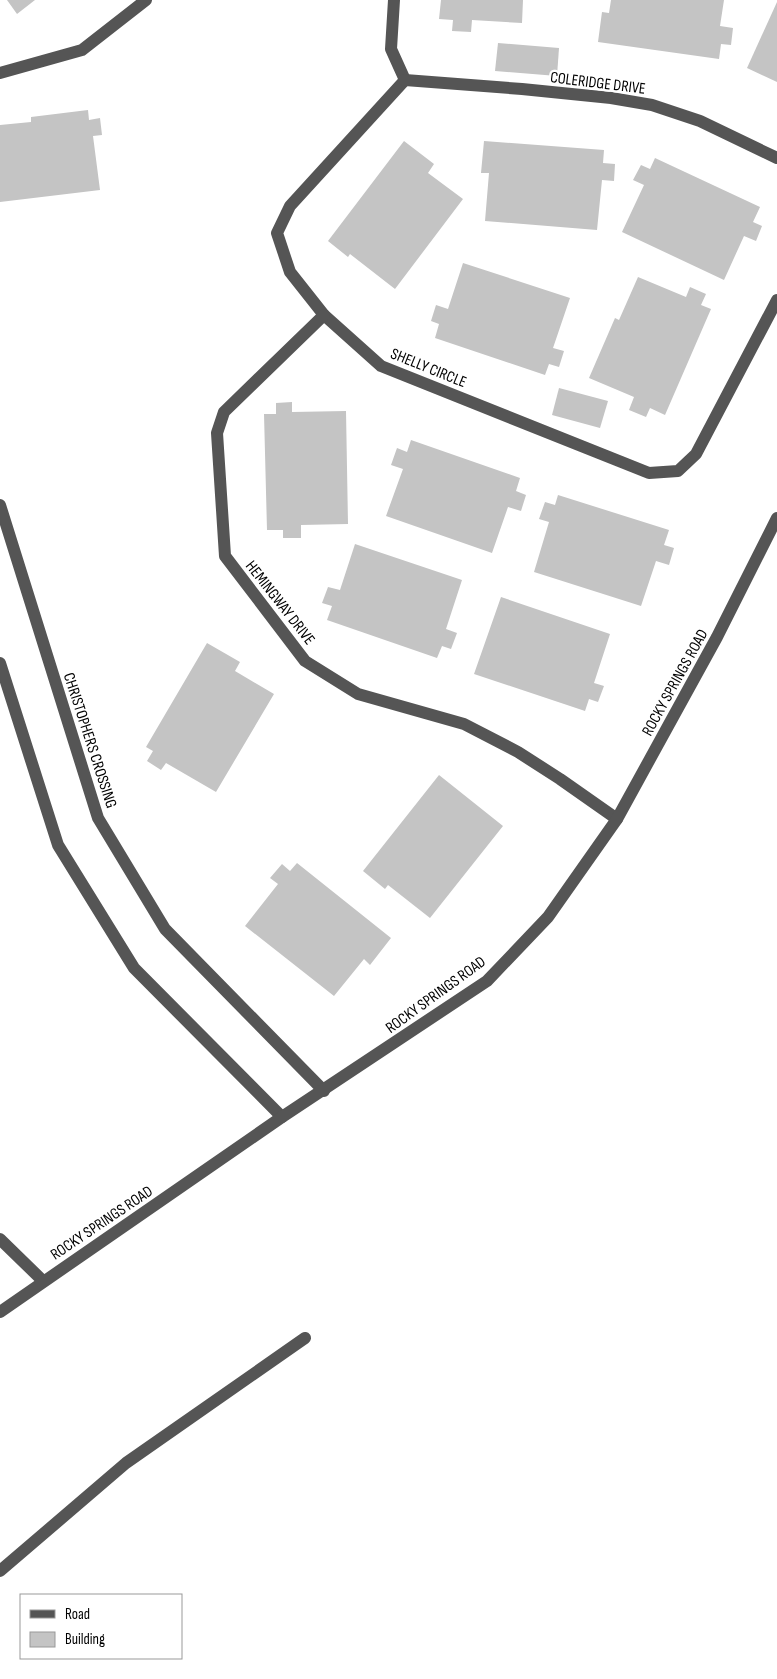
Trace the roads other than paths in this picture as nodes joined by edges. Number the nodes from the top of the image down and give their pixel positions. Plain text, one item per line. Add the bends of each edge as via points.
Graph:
1 (146, 0) edge
2 (394, 0) edge
3 (0, 73) edge
4 (405, 80) junction
5 (777, 158) edge
6 (777, 300) edge
7 (324, 315) junction
8 (0, 505) edge
9 (777, 518) edge
10 (0, 663) edge
11 (617, 819) junction
12 (324, 1091) junction
13 (282, 1117) junction
14 (0, 1239) edge
15 (43, 1281) junction
16 (0, 1312) edge
17 (305, 1338) dead end
18 (0, 1571) edge

1 - 3 street via 82,50
2 - 4 street via 391,49
4 - 5 street, COLERIDGE DRIVE via 611,98 652,105 700,121
4 - 7 street, SHELLY CIRCLE via 290,206 277,233 290,272
6 - 7 street, SHELLY CIRCLE via 696,454 678,471 649,473 381,366
7 - 11 street, HEMINGWAY DRIVE via 224,412 217,433 225,556 306,661 358,694 464,724 518,752
8 - 12 street, CHRISTOPHERS CROSSING via 98,818 165,929
9 - 11 street, ROCKY SPRINGS ROAD via 717,637
10 - 13 street via 58,845 124,952 134,968
11 - 12 street, ROCKY SPRINGS ROAD via 548,918 487,980
12 - 13 street, ROCKY SPRINGS ROAD
13 - 15 street, ROCKY SPRINGS ROAD
14 - 15 street
15 - 16 street, ROCKY SPRINGS ROAD
17 - 18 street via 126,1463

